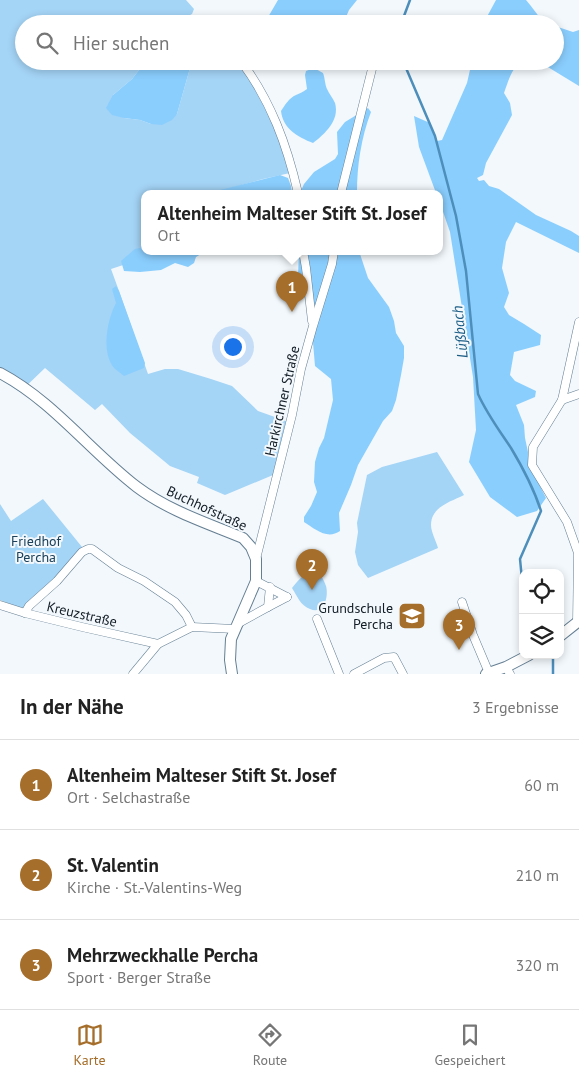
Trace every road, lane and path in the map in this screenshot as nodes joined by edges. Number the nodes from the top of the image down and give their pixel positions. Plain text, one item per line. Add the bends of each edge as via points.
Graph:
1 (247, 70) edge
2 (372, 70) edge
3 (297, 190) edge
4 (342, 190) edge
5 (304, 255) edge
6 (333, 255) edge
7 (579, 322) edge
8 (313, 326) junction
9 (0, 373) edge
10 (579, 394) edge
11 (562, 400) junction
12 (256, 558) junction
13 (256, 581) junction
14 (270, 587) junction
15 (462, 602) dead end
16 (0, 605) edge
17 (268, 607) junction
18 (25, 613) junction
19 (317, 619) dead end
20 (578, 622) edge
21 (192, 627) junction
22 (236, 627) junction
23 (564, 633) edge
24 (158, 644) junction
25 (524, 659) edge
26 (508, 671) edge
27 (134, 674) edge
28 (232, 674) edge
29 (339, 674) edge
30 (354, 674) edge
31 (403, 674) edge
32 (488, 674) edge

1 - 3 street via 261,90 277,123
2 - 4 street
5 - 8 street
6 - 8 street, Harkirchner Straße
7 - 11 street
8 - 12 street, Harkirchner Straße
9 - 12 main road, Buchhofstraße via 38,398 138,488 162,504 243,538
10 - 11 street
11 - 20 street via 533,447 532,465 566,522 578,553
12 - 13 main road
13 - 14 street
13 - 22 main road
14 - 17 street
14 - 17 street via 287,597
15 - 32 street
16 - 18 street, Kreuzstraße
17 - 22 street
18 - 21 street via 88,549 175,602
18 - 24 street, Kreuzstraße
19 - 29 street
20 - 23 main road
21 - 22 street
21 - 24 street
22 - 28 main road via 231,640
24 - 27 street
25 - 26 main road
26 - 32 main road
30 - 31 street via 384,658 394,657

